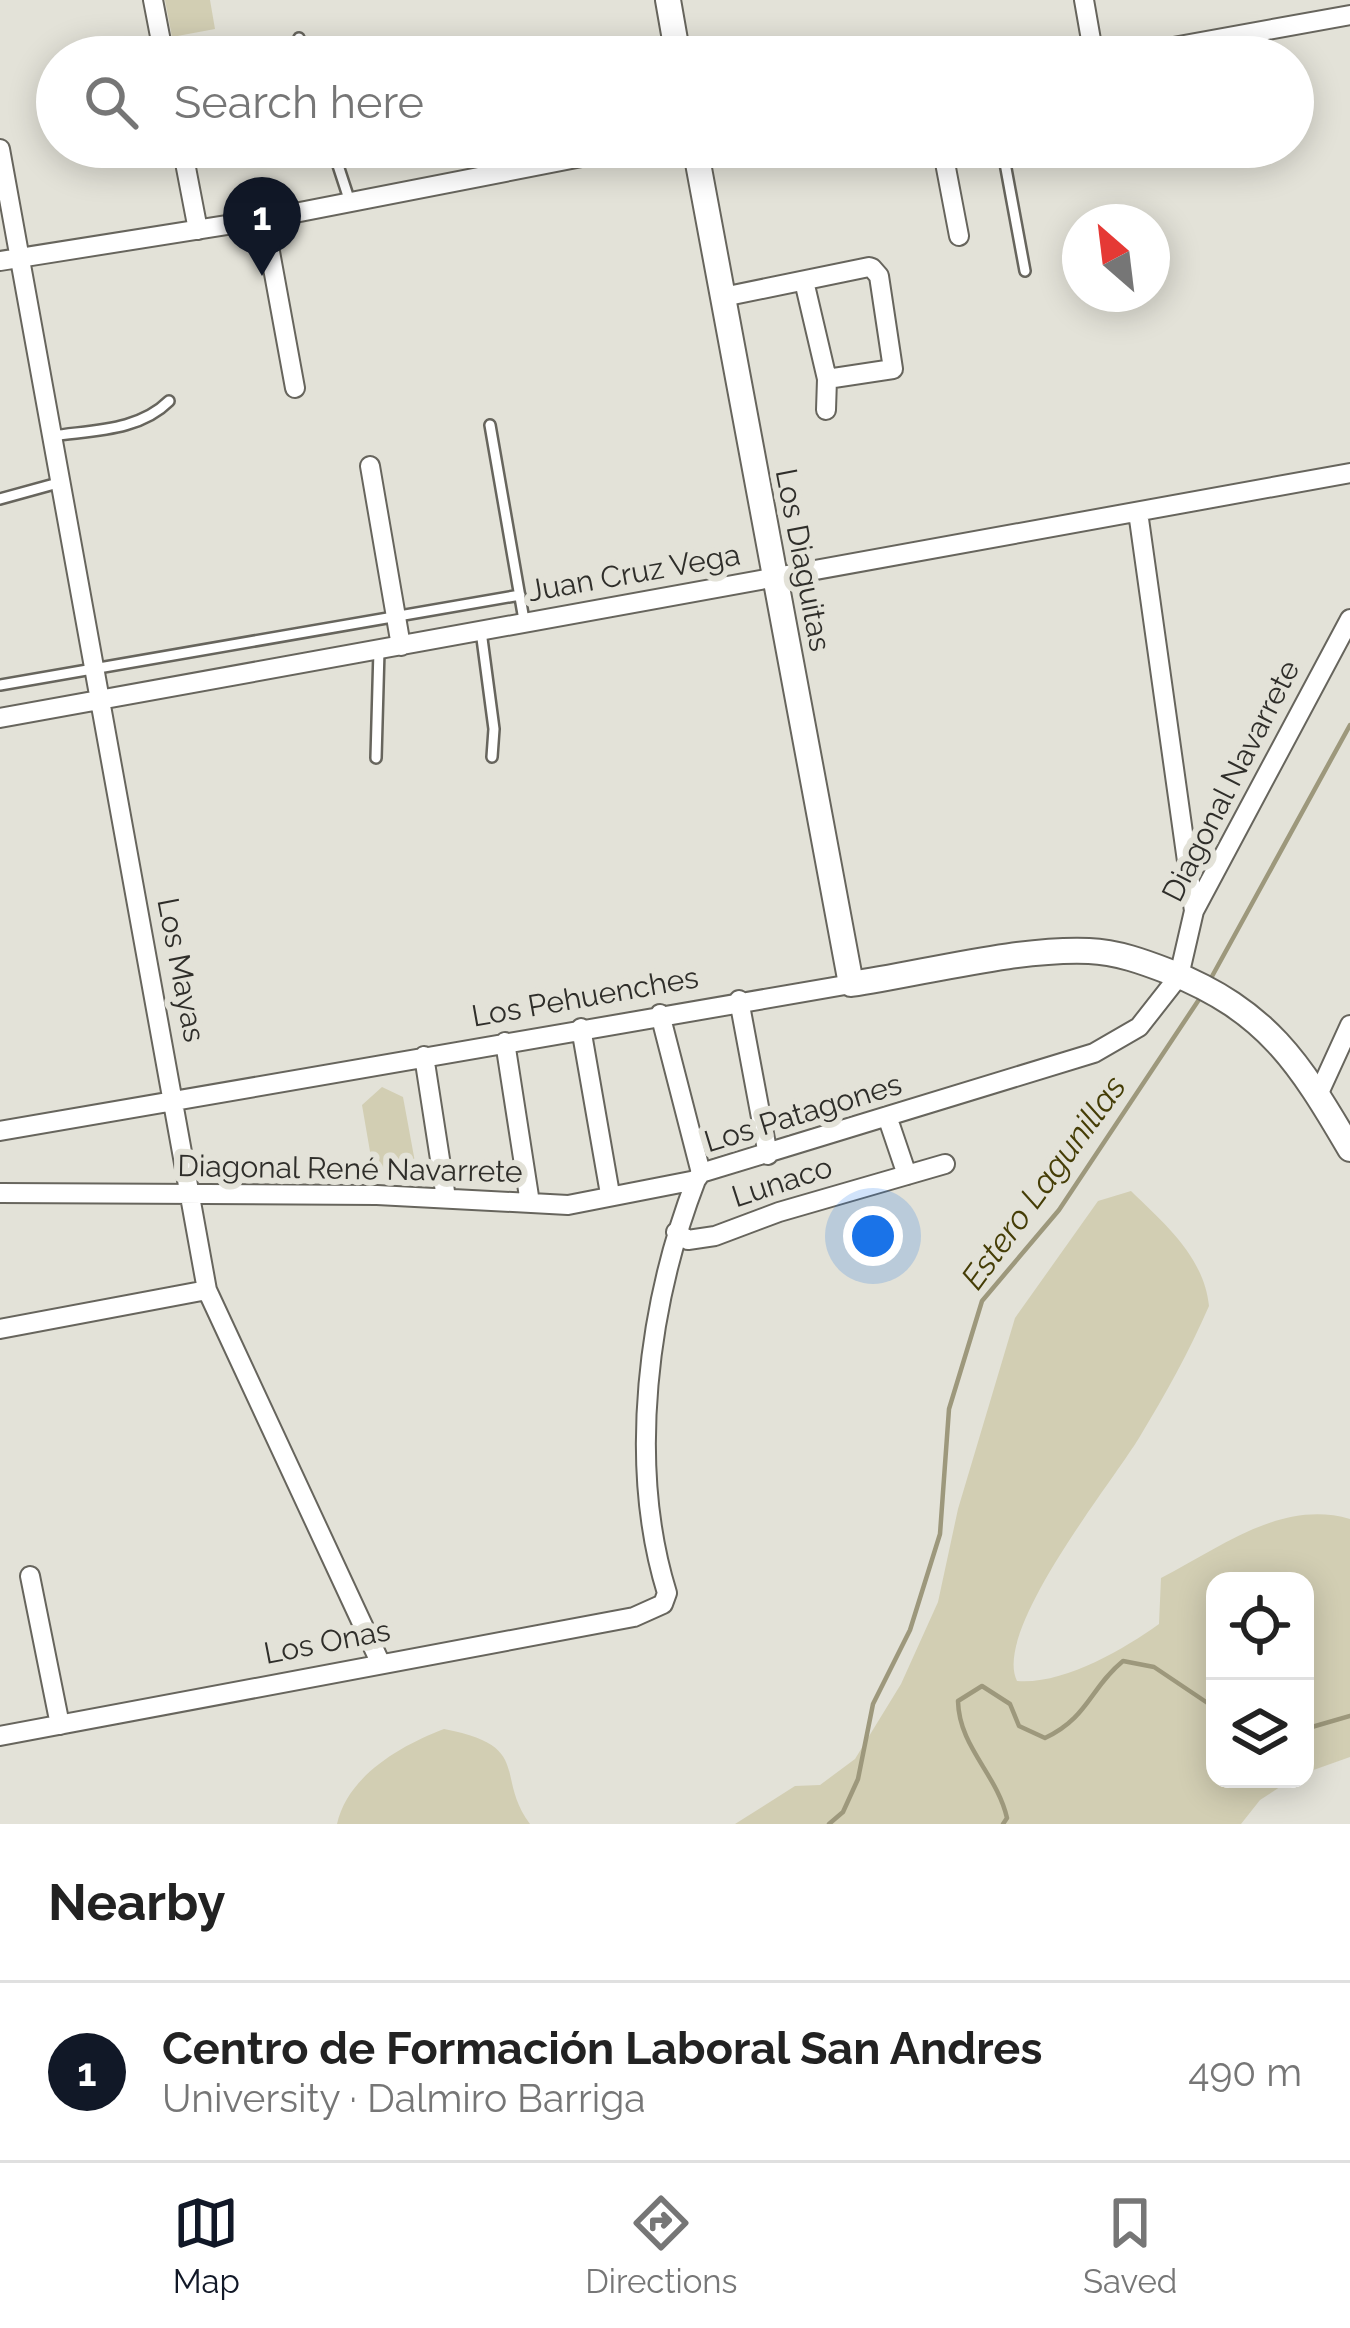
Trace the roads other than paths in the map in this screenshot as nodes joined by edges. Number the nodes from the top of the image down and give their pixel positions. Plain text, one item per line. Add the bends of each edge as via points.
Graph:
1 (153, 0) edge
2 (668, 0) edge
3 (1084, 0) edge
4 (1350, 15) edge
5 (160, 36) edge
6 (675, 36) edge
7 (1090, 36) edge
8 (1234, 36) edge
9 (0, 148) edge
10 (186, 168) edge
11 (339, 168) edge
12 (525, 168) edge
13 (699, 168) edge
14 (946, 168) edge
15 (1006, 168) edge
16 (350, 202) junction
17 (264, 219) junction
18 (198, 230) junction
19 (959, 236) dead end
20 (21, 257) junction
21 (0, 261) edge
22 (1025, 271) dead end
23 (804, 281) junction
24 (723, 298) junction
25 (826, 380) junction
26 (295, 388) dead end
27 (169, 401) dead end
28 (826, 410) dead end
29 (490, 425) dead end
30 (53, 436) junction
31 (370, 466) dead end
32 (1350, 473) edge
33 (61, 482) junction
34 (0, 499) edge
35 (1138, 512) junction
36 (776, 578) junction
37 (520, 595) junction
38 (395, 616) junction
39 (1350, 619) edge
40 (525, 623) junction
41 (481, 631) junction
42 (401, 646) junction
43 (379, 650) junction
44 (94, 668) junction
45 (0, 685) edge
46 (100, 700) junction
47 (0, 718) edge
48 (492, 757) dead end
49 (376, 758) dead end
50 (1194, 911) junction
51 (1189, 980) junction
52 (851, 984) junction
53 (739, 1000) junction
54 (660, 1014) junction
55 (1350, 1025) edge
56 (581, 1028) junction
57 (505, 1042) junction
58 (424, 1056) junction
59 (1318, 1095) junction
60 (175, 1101) junction
61 (888, 1119) junction
62 (0, 1131) edge
63 (1350, 1149) edge
64 (768, 1155) junction
65 (945, 1164) dead end
66 (908, 1175) junction
67 (699, 1177) junction
68 (0, 1193) edge
69 (610, 1194) junction
70 (192, 1195) junction
71 (446, 1198) junction
72 (530, 1203) junction
73 (676, 1232) junction
74 (207, 1290) junction
75 (0, 1329) edge
76 (30, 1576) dead end
77 (663, 1604) joint
78 (380, 1662) junction
79 (60, 1725) junction
80 (0, 1736) edge

1 - 5 street
2 - 6 street
3 - 7 street
4 - 8 street
9 - 20 street, Los Mayas
10 - 18 street
11 - 16 lane
12 - 16 street
13 - 24 street, Los Diaguitas
14 - 19 street
15 - 22 lane
16 - 17 street
17 - 18 street
17 - 26 street
18 - 20 street
20 - 21 street
20 - 30 street, Los Mayas
23 - 24 street
23 - 25 street
23 - 25 street via 869,267 879,276 893,369
24 - 36 street, Los Diaguitas
25 - 28 street
27 - 30 lane via 133,424
29 - 37 lane
30 - 33 street, Los Mayas
31 - 38 street
32 - 35 street, Juan Cruz Vega
33 - 34 lane
33 - 44 street, Los Mayas
35 - 36 street, Juan Cruz Vega
35 - 50 street
36 - 40 street, Juan Cruz Vega
36 - 52 street, Los Diaguitas
37 - 38 lane
37 - 40 lane
38 - 42 street
38 - 44 lane
39 - 50 street, Diagonal Navarrete
40 - 41 street, Juan Cruz Vega
41 - 42 street, Juan Cruz Vega
41 - 48 lane
42 - 43 street, Juan Cruz Vega
43 - 46 street, Juan Cruz Vega
43 - 49 lane
44 - 45 lane
44 - 46 street, Los Mayas
46 - 47 street, Juan Cruz Vega
46 - 60 street, Los Mayas
50 - 51 street, Diagonal Navarrete
51 - 52 street, Los Pehuenches via 1076,951
51 - 59 street, Los Pehuenches via 1256,1019
51 - 61 street, Los Patagones via 1106,1048
52 - 53 street, Los Pehuenches
53 - 54 street, Los Pehuenches
53 - 64 street
54 - 56 street, Los Pehuenches
54 - 67 street
55 - 59 street
56 - 57 street, Los Pehuenches
56 - 69 street
57 - 58 street, Los Pehuenches
57 - 72 street
58 - 60 street, Los Pehuenches
58 - 71 street
59 - 63 street, Los Pehuenches
60 - 62 street, Los Pehuenches
60 - 70 street, Los Mayas
61 - 64 street, Los Patagones
61 - 66 street
64 - 67 street, Los Patagones
65 - 66 street, Lunaco
66 - 73 street, Lunaco via 716,1236 688,1240
67 - 69 street, Diagonal René Navarrete
67 - 73 street, Los Patagones
68 - 70 street, Diagonal René Navarrete
69 - 72 street, Diagonal René Navarrete via 568,1205
70 - 71 street, Diagonal René Navarrete
70 - 74 street, Los Mayas
71 - 72 street, Diagonal René Navarrete
73 - 77 street, Los Patagones via 656,1314 650,1396 650,1519
74 - 75 street
74 - 78 street, Los Mayas
76 - 79 street
77 - 78 street, Los Onas via 634,1617
78 - 79 street, Los Onas
79 - 80 street, Los Onas

